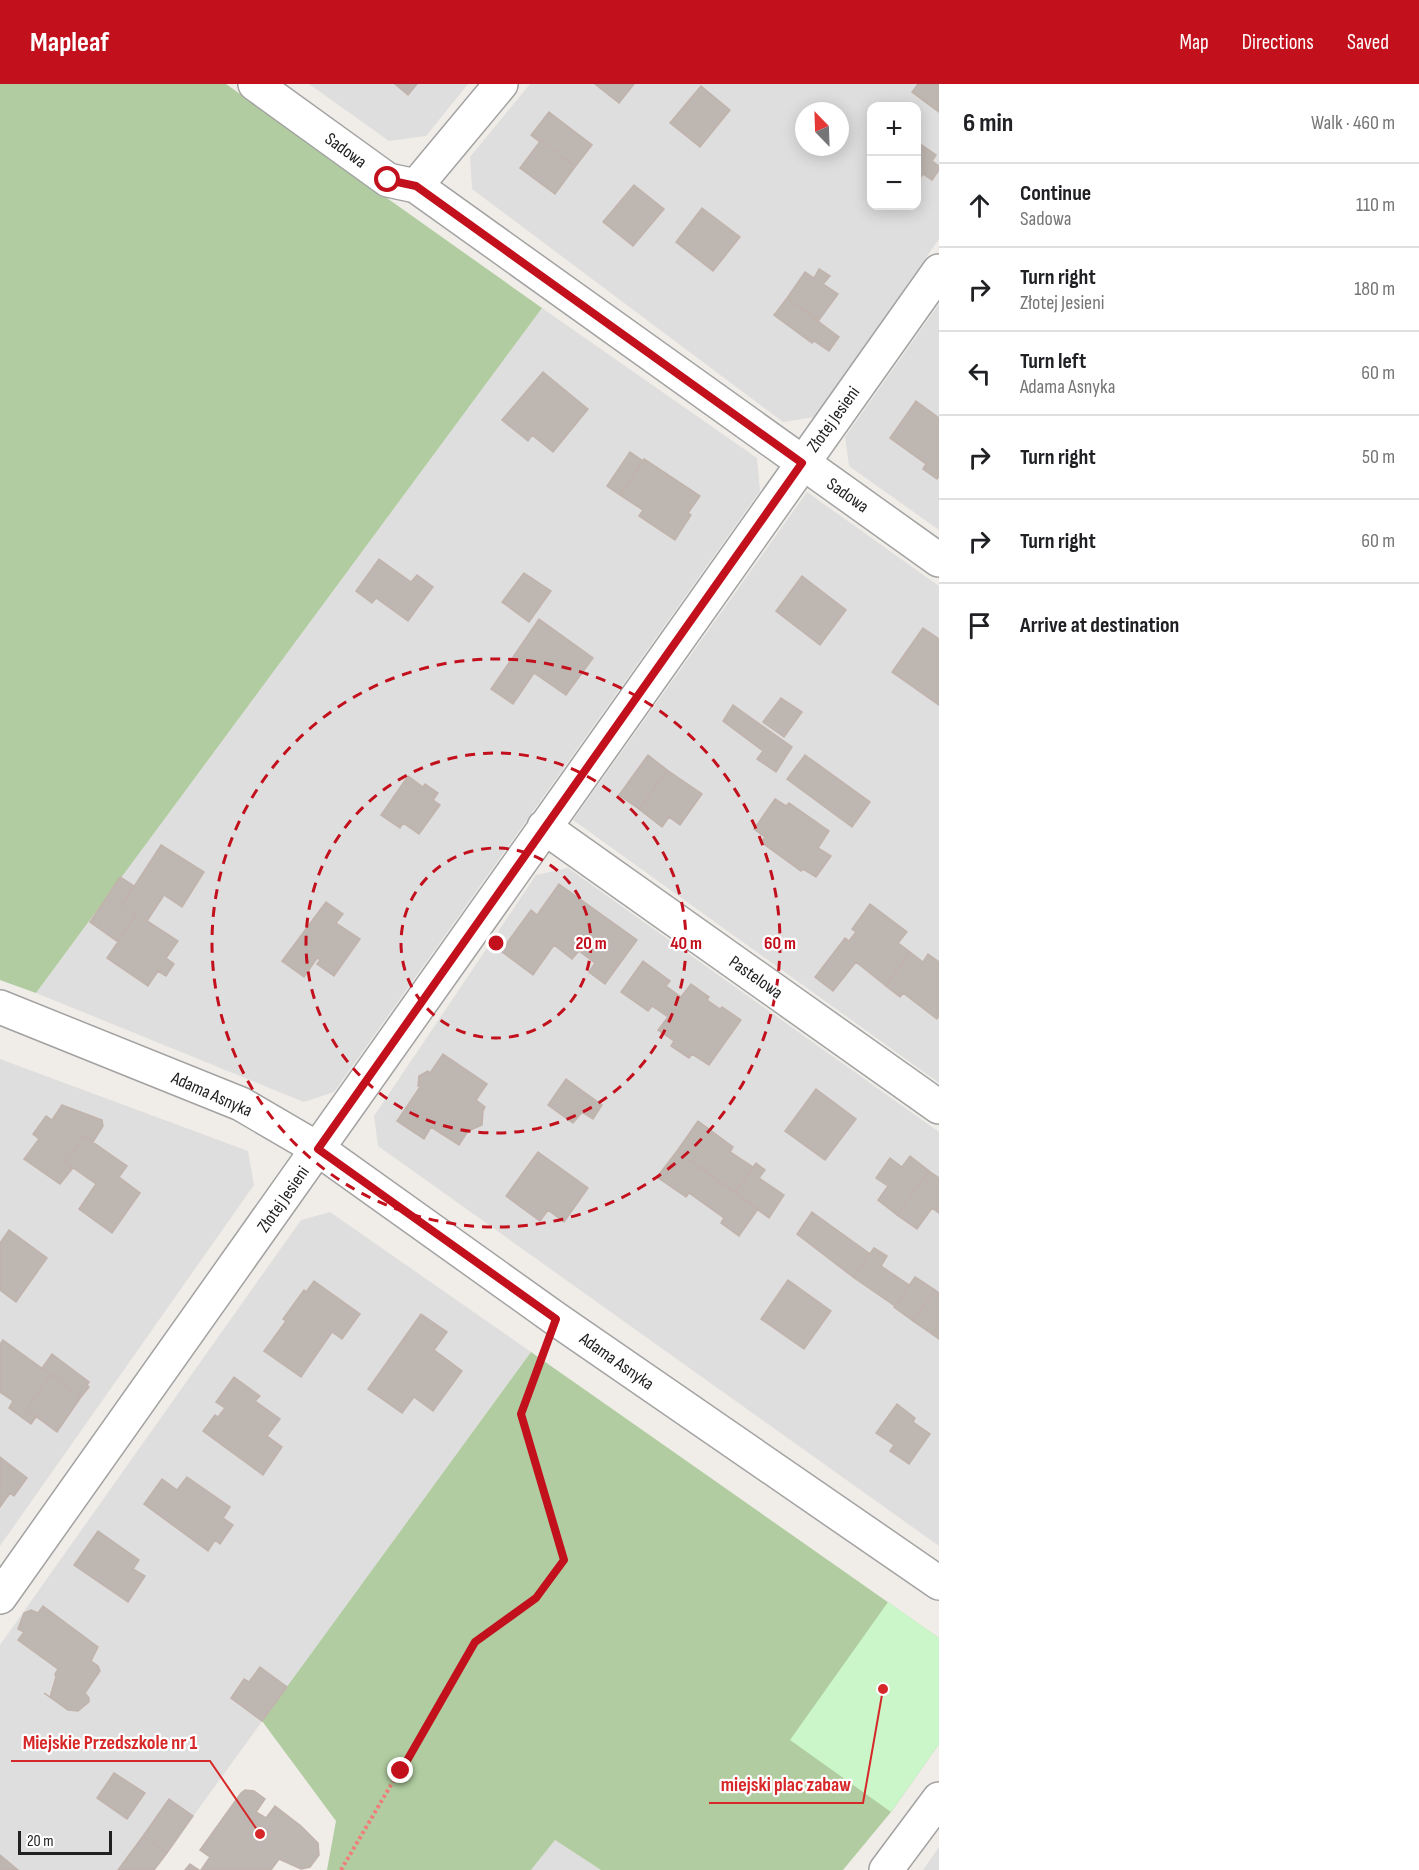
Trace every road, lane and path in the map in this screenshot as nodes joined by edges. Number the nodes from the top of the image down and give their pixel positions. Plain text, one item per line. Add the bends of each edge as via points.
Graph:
1 (255, 84) edge
2 (501, 84) edge
3 (416, 186) junction
4 (939, 271) edge
5 (802, 463) junction
6 (939, 560) edge
7 (544, 827) junction
8 (0, 1007) edge
9 (939, 1107) edge
10 (318, 1149) junction
11 (556, 1319) junction
12 (939, 1583) edge
13 (0, 1597) edge
14 (939, 1798) edge
15 (341, 1870) edge
16 (886, 1870) edge

1 - 3 street, Sadowa via 388,180
2 - 3 street
3 - 5 street, Sadowa
4 - 5 street, Złotej Jesieni
5 - 6 street, Sadowa
5 - 7 street, Złotej Jesieni
7 - 9 street, Pastelowa
7 - 10 street, Złotej Jesieni
8 - 10 street, Adama Asnyka via 241,1104
10 - 11 street, Adama Asnyka
10 - 13 street, Złotej Jesieni
11 - 12 street, Adama Asnyka
11 - 15 path via 521,1414 564,1560 536,1598 475,1642
14 - 16 street

